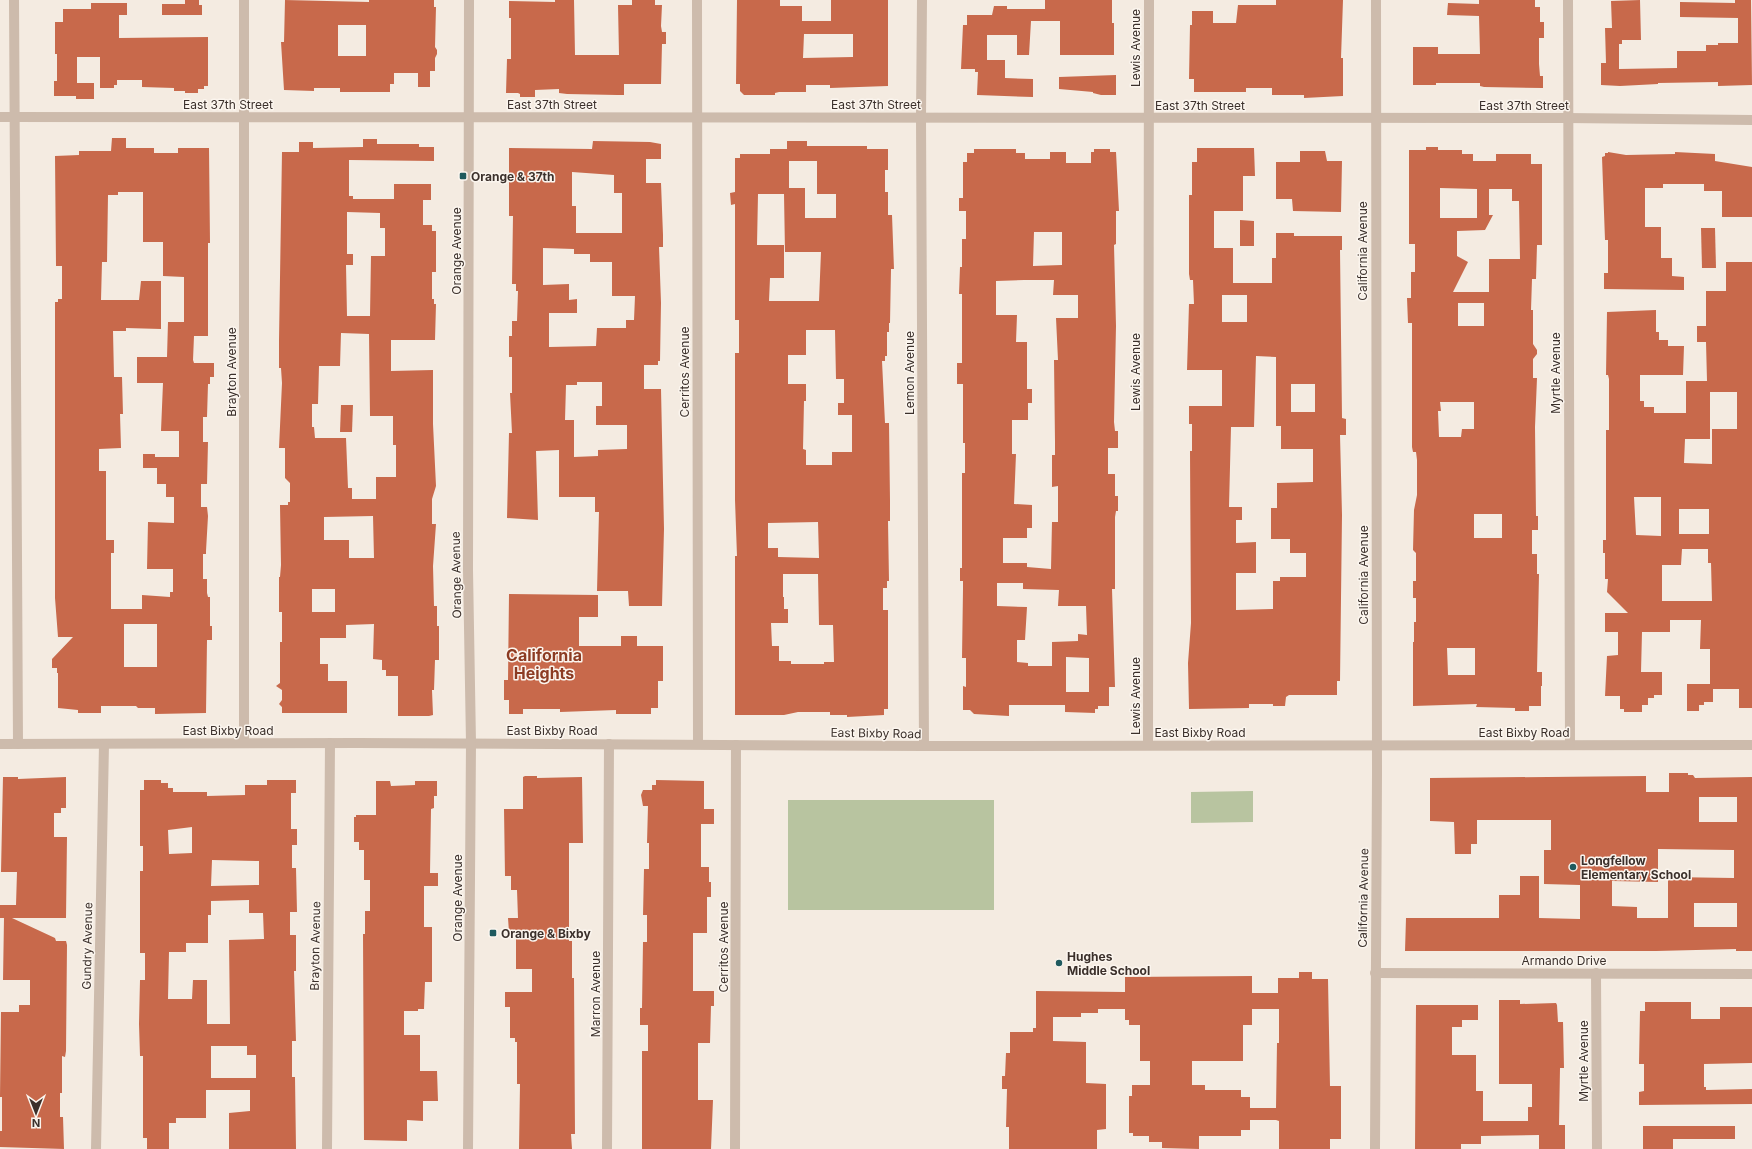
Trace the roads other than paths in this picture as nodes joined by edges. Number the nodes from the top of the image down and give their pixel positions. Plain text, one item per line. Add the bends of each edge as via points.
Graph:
1 (14, 0) edge
2 (244, 0) edge
3 (469, 0) edge
4 (697, 0) edge
5 (922, 0) edge
6 (1149, 0) edge
7 (1376, 0) edge
8 (1568, 0) edge
9 (0, 117) edge
10 (14, 117) junction
11 (244, 117) junction
12 (469, 117) junction
13 (696, 117) junction
14 (921, 117) junction
15 (1148, 118) junction
16 (1376, 118) junction
17 (1567, 118) junction
18 (1752, 120) edge
19 (244, 743) junction
20 (471, 743) junction
21 (0, 744) edge
22 (18, 744) junction
23 (104, 744) junction
24 (330, 744) junction
25 (609, 744) junction
26 (698, 744) junction
27 (736, 745) junction
28 (1148, 745) junction
29 (1752, 745) edge
30 (924, 746) junction
31 (1377, 746) junction
32 (1570, 746) junction
33 (1375, 973) junction
34 (1596, 973) junction
35 (1752, 974) edge
36 (96, 1149) edge
37 (327, 1149) edge
38 (468, 1149) edge
39 (607, 1149) edge
40 (735, 1149) edge
41 (1375, 1149) edge
42 (1597, 1149) edge

1 - 10 street
2 - 11 street, Brayton Avenue
3 - 12 street, Orange Avenue
4 - 13 street, Cerritos Avenue
5 - 14 street, Lemon Avenue
6 - 15 street, Lewis Avenue
7 - 16 street, California Avenue
8 - 17 street, Myrtle Avenue
9 - 10 street, East 37th Street
10 - 11 street, East 37th Street
10 - 22 street
11 - 12 street, East 37th Street
11 - 19 street, Brayton Avenue
12 - 13 street, East 37th Street
12 - 20 street, Orange Avenue via 468,570
13 - 14 street, East 37th Street
13 - 26 street, Cerritos Avenue
14 - 15 street, East 37th Street
14 - 30 street, Lemon Avenue
15 - 16 street, East 37th Street
15 - 28 street, Lewis Avenue
16 - 17 street, East 37th Street
16 - 31 street, California Avenue
17 - 18 street, East 37th Street
17 - 32 street, Myrtle Avenue
19 - 23 street, East Bixby Road
19 - 24 street, East Bixby Road
20 - 24 street, East Bixby Road
20 - 25 street, East Bixby Road
20 - 38 street, Orange Avenue
21 - 22 street, East Bixby Road
22 - 23 street, East Bixby Road
23 - 36 street, Gundry Avenue
24 - 37 street, Brayton Avenue
25 - 26 street, East Bixby Road
25 - 39 street, Marron Avenue
26 - 27 street, East Bixby Road
27 - 30 street, East Bixby Road
27 - 40 street, Cerritos Avenue
28 - 30 street, East Bixby Road
28 - 31 street, East Bixby Road
29 - 32 street, East Bixby Road
31 - 32 street, East Bixby Road
31 - 33 street, California Avenue
33 - 34 street, Armando Drive
33 - 41 street, California Avenue
34 - 35 street, Armando Drive
34 - 42 street, Myrtle Avenue

